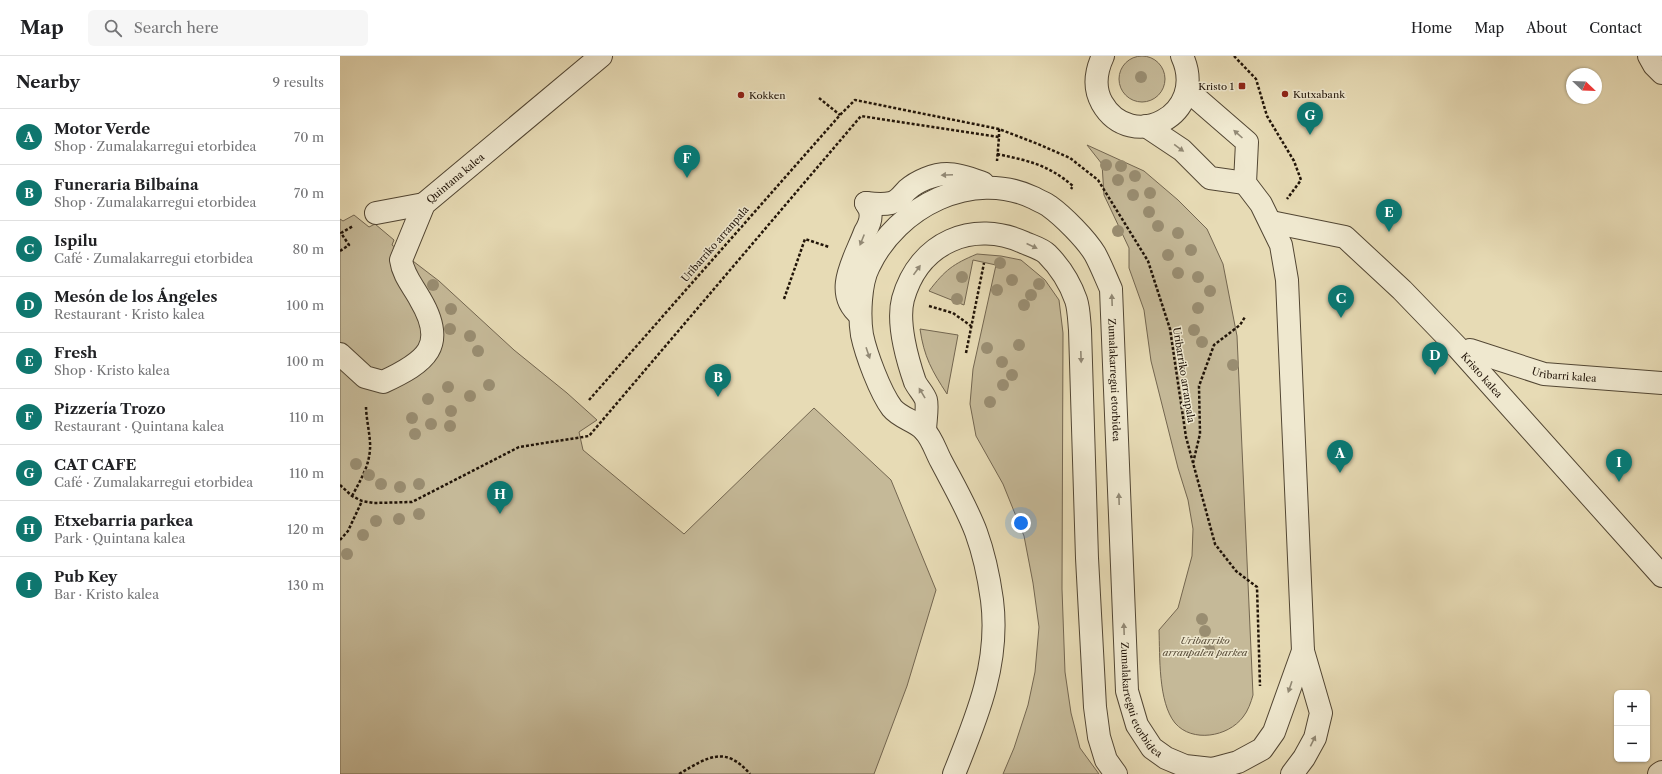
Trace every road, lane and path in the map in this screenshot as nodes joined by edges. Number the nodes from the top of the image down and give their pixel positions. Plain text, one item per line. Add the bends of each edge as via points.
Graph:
1 (601, 56) edge
2 (1182, 56) edge
3 (1649, 56) edge
4 (1097, 60) edge
5 (1662, 73) edge
6 (1187, 90) junction
7 (819, 98) dead end
8 (840, 115) junction
9 (1146, 126) junction
10 (999, 129) junction
11 (998, 137) junction
12 (997, 154) junction
13 (997, 163) dead end
14 (1245, 183) junction
15 (1073, 186) dead end
16 (998, 188) junction
17 (424, 204) junction
18 (376, 213) joint
19 (1271, 222) junction
20 (340, 251) edge
21 (984, 263) dead end
22 (860, 315) junction
23 (1245, 317) dead end
24 (1470, 350) dead end
25 (966, 353) dead end
26 (340, 354) edge
27 (365, 377) junction
28 (1662, 383) edge
29 (589, 400) dead end
30 (925, 431) junction
31 (1193, 464) junction
32 (340, 485) edge
33 (352, 496) junction
34 (362, 501) junction
35 (340, 540) edge
36 (1662, 576) edge
37 (1303, 650) junction
38 (1260, 690) dead end
39 (1662, 772) edge
40 (679, 774) edge
41 (750, 774) edge
42 (954, 774) edge
43 (1116, 774) edge
44 (1292, 774) edge
45 (1659, 774) edge

1 - 17 street, Quintana kalea
2 - 6 street via 1188,76
3 - 5 street
4 - 9 street via 1096,82 1099,97 1106,110 1118,120
6 - 9 street via 1174,114 1161,122
14 -> 6 street via 1247,142
7 - 8 path
8 - 10 path, Uribarriko arranpala via 854,100
8 - 29 path, Uribarriko arranpala
9 -> 14 street via 1182,150 1210,178
10 - 11 path
10 - 31 path, Uribarriko arranpala via 1070,158 1098,180 1148,261 1170,329 1186,437
11 - 12 path
11 - 34 path via 861,116 589,436 519,447 412,502
12 - 13 path
12 - 15 path via 1035,162 1060,175
14 - 19 street, Zumalakarregui etorbidea via 1262,204
16 - 22 street, Zumalakarregui etorbidea via 958,190 919,208 889,235 868,267
16 -> 22 street via 948,174 926,178 891,203 866,203 870,212 869,224 846,284 847,300
37 -> 16 street, Zumalakarregui etorbidea via 1274,732 1262,749 1238,762 1212,768 1185,766 1166,758 1152,748 1144,736 1137,724 1127,691 1111,289 1094,252 1048,205 1022,192
17 - 18 street
17 - 27 street, Quintana kalea via 401,260 402,270 431,319 433,341 423,360 406,372 383,382
18 - 20 path via 341,233 348,245
19 - 36 street, Kristo kalea via 1345,237 1402,290 1458,348
19 - 37 street, Zumalakarregui etorbidea via 1281,244 1287,280
21 - 25 path
22 -> 30 street, Zumalakarregui etorbidea via 862,336 878,382 893,409
23 - 31 path via 1240,325 1214,344 1199,386 1200,434
24 - 28 street, Uribarri kalea via 1544,374
26 - 27 street, Quintana kalea
27 - 33 path via 370,449 364,473
30 - 42 street, Zumalakarregui etorbidea via 976,532 992,600 995,633 985,692
30 -> 43 street via 926,401 916,384 902,326 903,299 911,278 927,256 946,242 968,234 990,233 1018,240 1046,252 1062,272 1077,301 1095,707 1099,737 1106,760
31 - 38 path, Uribarriko arranpala via 1215,544 1236,571 1257,587
32 - 33 path
33 - 34 path
34 - 35 path via 348,531
44 -> 37 street, Zumalakarregui etorbidea via 1315,738 1321,713
39 - 45 street
40 - 41 path via 702,760 721,756 742,764

